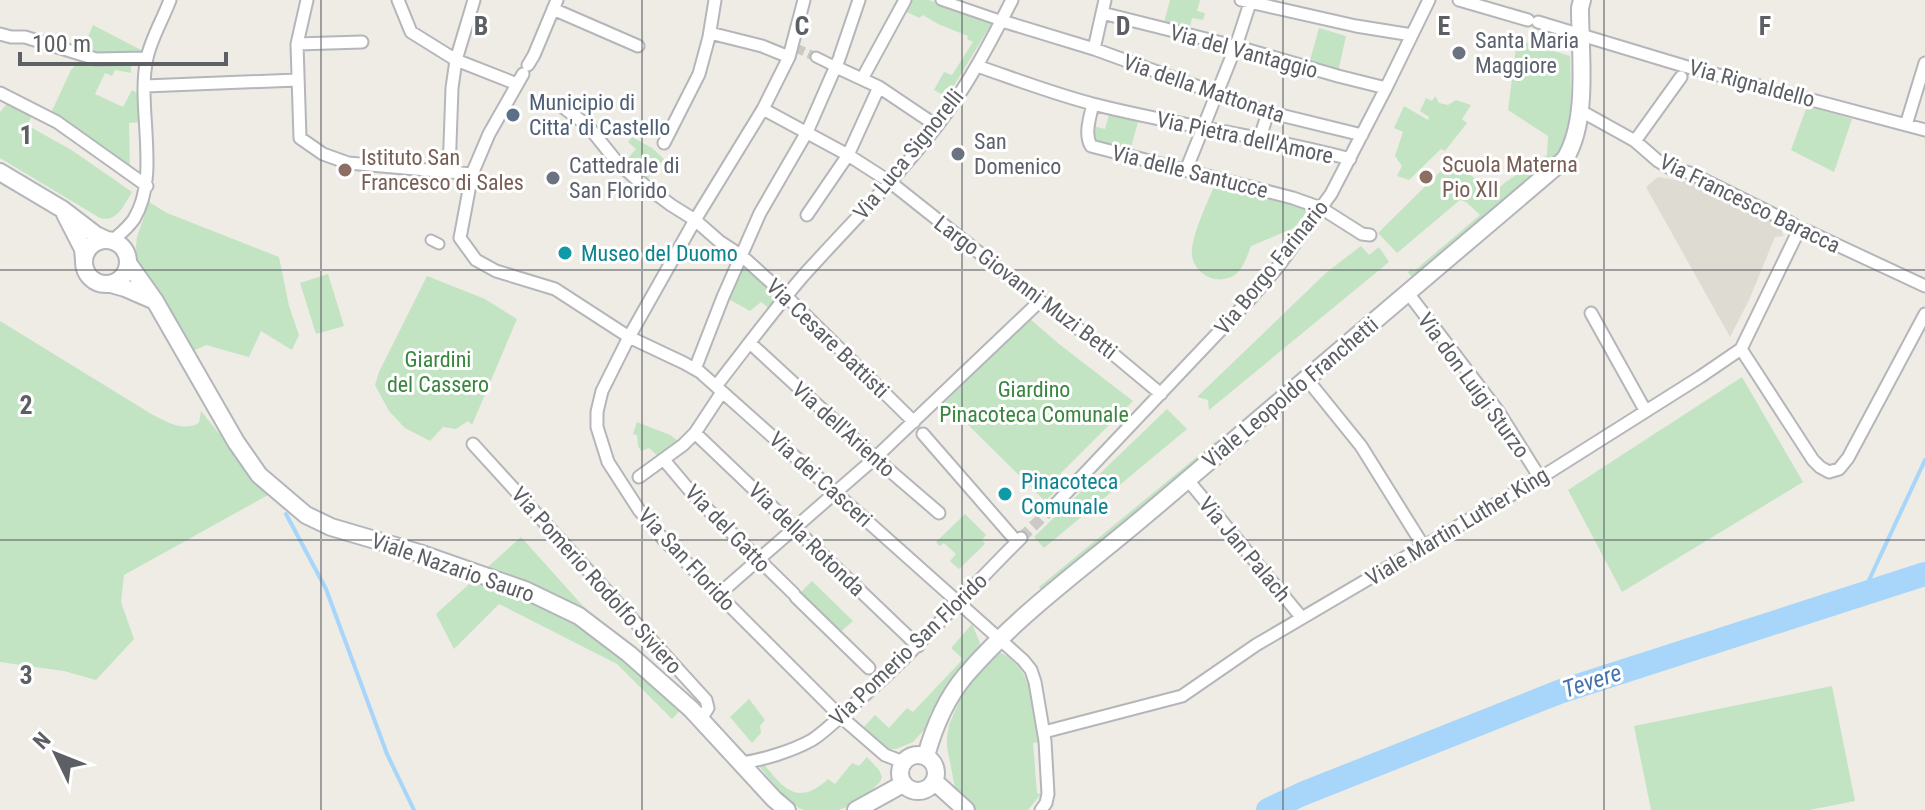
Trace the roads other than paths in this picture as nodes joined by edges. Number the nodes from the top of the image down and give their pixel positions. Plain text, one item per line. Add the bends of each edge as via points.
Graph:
1 (170, 0) edge
2 (307, 0) edge
3 (398, 0) edge
4 (474, 0) edge
5 (715, 0) edge
6 (804, 0) edge
7 (859, 0) edge
8 (905, 0) edge
9 (941, 0) edge
10 (1012, 0) edge
11 (1105, 0) edge
12 (1429, 0) edge
13 (1459, 0) edge
14 (1582, 0) edge
15 (1247, 1) edge
16 (555, 5) edge
17 (1101, 17) junction
18 (1002, 21) junction
19 (710, 33) junction
20 (1580, 33) junction
21 (0, 34) edge
22 (1412, 35) junction
23 (362, 42) dead end
24 (297, 44) junction
25 (638, 46) dead end
26 (1236, 46) junction
27 (1094, 49) junction
28 (792, 51) junction
29 (816, 57) tunnel mouth
30 (147, 58) junction
31 (456, 60) junction
32 (839, 61) junction
33 (977, 66) junction
34 (1924, 70) edge
35 (1681, 77) dead end
36 (521, 78) junction
37 (862, 79) junction
38 (297, 80) junction
39 (145, 86) junction
40 (879, 87) junction
41 (1386, 88) junction
42 (0, 93) edge
43 (1216, 95) junction
44 (559, 104) dead end
45 (1093, 104) junction
46 (763, 109) junction
47 (1581, 111) junction
48 (1268, 112) junction
49 (1906, 125) junction
50 (937, 126) junction
51 (1203, 129) junction
52 (1922, 130) edge
53 (807, 132) junction
54 (1362, 135) junction
55 (1260, 138) junction
56 (1635, 141) junction
57 (664, 143) dead end
58 (1925, 143) edge
59 (848, 155) junction
60 (1350, 159) junction
61 (0, 172) edge
62 (449, 172) junction
63 (1188, 173) junction
64 (472, 174) junction
65 (890, 182) junction
66 (147, 186) junction
67 (1321, 208) junction
68 (62, 209) junction
69 (807, 215) dead end
70 (695, 220) junction
71 (1800, 231) junction
72 (1370, 235) dead end
73 (109, 241) junction
74 (742, 256) junction
75 (84, 260) junction
76 (128, 263) junction
77 (111, 284) junction
78 (1925, 286) edge
79 (1408, 293) junction
80 (786, 296) junction
81 (155, 301) junction
82 (1040, 301) junction
83 (1591, 313) dead end
84 (1925, 314) edge
85 (629, 337) junction
86 (750, 343) junction
87 (1741, 349) junction
88 (695, 369) junction
89 (1306, 378) junction
90 (719, 389) junction
91 (1161, 394) junction
92 (1645, 410) junction
93 (916, 426) junction
94 (695, 433) junction
95 (473, 444) dead end
96 (875, 458) junction
97 (664, 460) junction
98 (639, 477) dead end
99 (1540, 478) junction
100 (1187, 479) junction
101 (837, 493) junction
102 (1052, 508) tunnel mouth
103 (939, 513) dead end
104 (796, 528) junction
105 (1019, 540) joint
106 (1424, 547) junction
107 (759, 561) junction
108 (719, 594) junction
109 (958, 601) junction
110 (1302, 618) junction
111 (999, 640) junction
112 (918, 646) junction
113 (882, 680) junction
114 (840, 716) junction
115 (701, 719) junction
116 (1044, 732) junction
117 (926, 756) junction
118 (903, 762) junction
119 (741, 763) junction
120 (934, 781) junction
121 (903, 784) junction
122 (787, 810) edge
123 (856, 810) edge
124 (966, 810) edge
125 (1041, 810) edge

1 - 30 street
2 - 24 street
3 - 31 street via 411,32
4 - 31 street
5 - 19 street
6 - 28 street, Via San Florido
7 - 32 street
8 - 37 street
9 - 18 street
10 - 18 street, Via Luca Signorelli
11 - 17 street
12 - 22 street, Via Borgo Farinario
13 - 20 street, Via Rignaldello
14 - 20 main road, Viale Leopoldo Franchetti
15 - 22 street
15 - 26 street
16 - 25 street
16 - 36 street, Via dei Casceri
17 - 26 street, Via del Vantaggio
17 - 27 street
18 - 27 street, Via della Mattonata
18 - 33 street, Via Luca Signorelli
19 - 28 street
19 - 57 street via 700,72
20 - 47 main road, Viale Leopoldo Franchetti
20 - 49 street, Via Rignaldello
21 - 30 street via 96,59
22 - 41 street, Via Borgo Farinario
23 - 24 street
24 - 38 street
26 - 41 street, Via del Vantaggio
26 - 43 street
27 - 43 street, Via della Mattonata
28 - 46 street, Via San Florido
29 - 32 street
30 - 39 street
31 - 36 street
31 - 62 street
32 - 37 street
32 - 53 street
33 - 45 street, Via Pietra dell'Amore
33 - 50 street, Via Luca Signorelli
34 - 49 street
35 - 56 street
36 - 64 street, Via dei Casceri
37 - 40 street
38 - 39 street
38 - 62 street via 300,138 323,154 348,163
39 - 66 street
40 - 50 street
40 - 59 street
41 - 54 street, Via Borgo Farinario
42 - 66 street via 57,122
43 - 48 street, Via della Mattonata
43 - 51 street
44 - 70 street, Via Cesare Battisti via 588,126 635,178
45 - 51 street, Via Pietra dell'Amore
45 - 63 street, Via delle Santucce via 1091,146
46 - 53 street, Largo Giovanni Muzi Betti
46 - 70 street, Via San Florido
47 - 56 street, Via Francesco Baracca
47 - 79 main road, Viale Leopoldo Franchetti via 1565,159
48 - 54 street, Via della Mattonata
48 - 55 street
49 - 52 street, Via Rignaldello
50 - 65 street, Via Luca Signorelli
51 - 55 street, Via Pietra dell'Amore
51 - 63 street
52 - 58 street
53 - 59 street, Largo Giovanni Muzi Betti
53 - 74 street
54 - 60 street, Via Borgo Farinario
55 - 60 street, Via Pietra dell'Amore
56 - 71 street, Via Francesco Baracca via 1670,168 1690,173
59 - 65 street, Largo Giovanni Muzi Betti
59 - 69 street
60 - 67 street, Via Borgo Farinario
61 - 68 main road
62 - 64 street
63 - 67 street, Via delle Santucce
64 - 85 street, Via dei Casceri via 460,238 476,260 555,289
65 - 80 street, Via Luca Signorelli
65 - 82 street, Largo Giovanni Muzi Betti
66 - 73 street via 133,221
67 - 72 street, Via delle Santucce
67 - 91 street, Via Borgo Farinario via 1277,268
68 - 73 main road
68 - 75 main road
70 - 74 street, Via Cesare Battisti
70 - 85 street, Via San Florido
71 - 78 street, Via Francesco Baracca
71 - 87 street, Viale Martin Luther King
73 - 75 main road via 91,246
73 - 76 main road via 123,247
74 - 80 street, Via Cesare Battisti
74 - 88 street
75 - 77 main road via 92,279
76 - 77 main road via 125,275
76 - 81 main road, Viale Nazario Sauro
77 - 81 main road
79 - 89 main road, Viale Leopoldo Franchetti
79 - 99 street, Via don Luigi Sturzo via 1498,411
80 - 86 street, Via Luca Signorelli
80 - 93 street, Via Cesare Battisti
81 - 115 main road, Viale Nazario Sauro via 259,475 306,515 549,600 629,654
82 - 91 street, Largo Giovanni Muzi Betti
82 - 93 street
83 - 92 street
84 - 87 street via 1848,458 1829,472 1813,460
85 - 88 street, Via dei Casceri
85 - 108 street, Via San Florido via 597,412 608,462 664,540
86 - 90 street, Via Luca Signorelli
86 - 96 street, Via dell'Ariento
87 - 92 street, Viale Martin Luther King
88 - 90 street, Via dei Casceri
89 - 100 main road, Viale Leopoldo Franchetti
89 - 106 street via 1361,446
90 - 94 street, Via Luca Signorelli
90 - 101 street, Via dei Casceri
91 - 102 street
92 - 99 street, Viale Martin Luther King
93 - 96 street
93 - 105 street, Via Cesare Battisti
94 - 97 street, Via Luca Signorelli
94 - 104 street, Via della Rotonda
95 - 115 street, Via Pomerio Rodolfo Siviero via 706,700
96 - 101 street
96 - 103 street, Via dell'Ariento
97 - 98 street, Via Luca Signorelli
97 - 107 street, Via del Gatto
99 - 106 street, Viale Martin Luther King
100 - 110 street, Via Jan Palach
100 - 111 main road, Viale Leopoldo Franchetti
101 - 104 street
101 - 109 street, Via dei Casceri
104 - 107 street
104 - 112 street, Via della Rotonda
105 - 109 street, Via Pomerio San Florido
106 - 110 street, Viale Martin Luther King
107 - 108 street
107 - 113 street, Via del Gatto
108 - 114 street, Via San Florido
109 - 111 street, Via dei Casceri
109 - 112 street, Via Pomerio San Florido
110 - 116 street, Viale Martin Luther King via 1182,696
111 - 116 street, Via dei Casceri via 1031,670
111 - 117 main road, Viale Leopoldo Franchetti via 944,707
112 - 113 street, Via Pomerio San Florido
113 - 114 street, Via Pomerio San Florido
114 - 118 street, Via San Florido via 885,755
114 - 119 street, Via Pomerio San Florido via 806,742
115 - 119 main road, Viale Nazario Sauro
116 - 125 street, Via dei Casceri via 1048,794
117 - 118 main road
117 - 120 main road via 934,765
118 - 121 main road
119 - 122 main road, Viale Nazario Sauro
120 - 121 main road via 919,791
120 - 124 main road
121 - 123 main road

